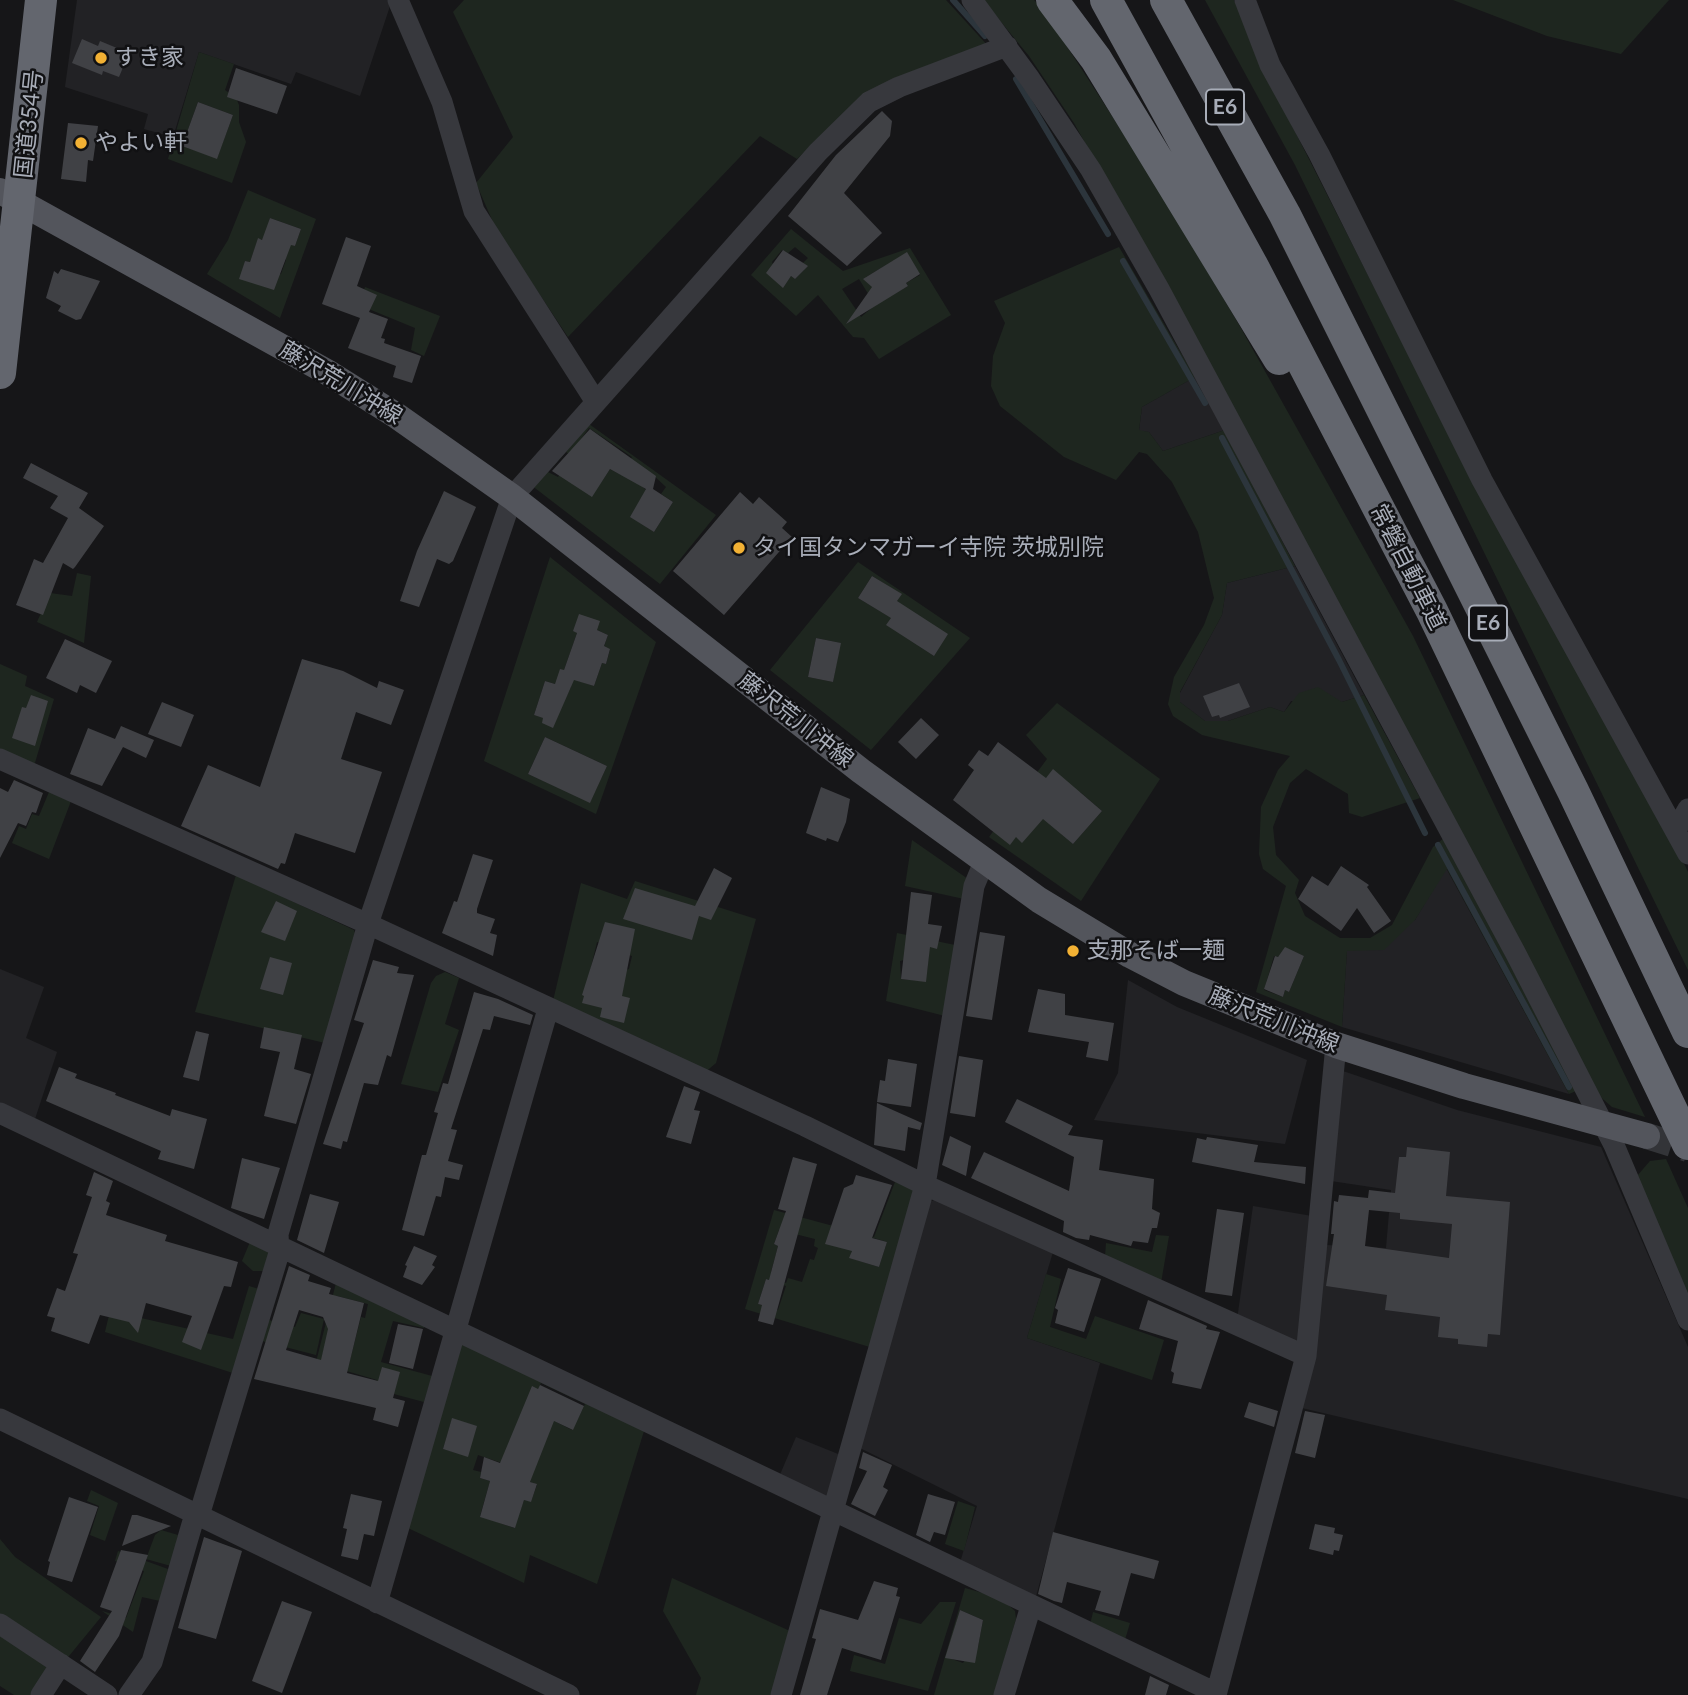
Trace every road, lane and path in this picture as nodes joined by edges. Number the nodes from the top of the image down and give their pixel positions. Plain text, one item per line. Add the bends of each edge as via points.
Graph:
1 (41, 0) edge
2 (398, 0) edge
3 (972, 0) edge
4 (1052, 0) edge
5 (1106, 0) edge
6 (1166, 0) edge
7 (1188, 0) edge
8 (1245, 0) edge
9 (1007, 46) junction
10 (10, 197) edge
11 (1285, 215) junction
12 (0, 373) edge
13 (596, 402) junction
14 (512, 497) junction
15 (1432, 611) junction
16 (0, 759) edge
17 (1688, 809) edge
18 (1676, 830) junction
19 (1688, 854) edge
20 (984, 862) junction
21 (368, 924) junction
22 (548, 1009) junction
23 (1688, 1032) edge
24 (1336, 1045) junction
25 (0, 1113) edge
26 (1603, 1125) junction
27 (1647, 1136) tunnel mouth
28 (1688, 1144) edge
29 (925, 1185) junction
30 (278, 1244) junction
31 (1688, 1320) edge
32 (455, 1330) junction
33 (1306, 1356) junction
34 (0, 1419) edge
35 (833, 1513) junction
36 (196, 1516) junction
37 (377, 1603) junction
38 (1031, 1606) junction
39 (0, 1624) edge
40 (61, 1664) junction
41 (1216, 1694) edge
42 (41, 1695) edge
43 (107, 1695) edge
44 (129, 1695) edge
45 (569, 1695) edge
46 (781, 1695) edge
47 (1004, 1695) edge

1 - 10 highway, 国道354号
2 - 13 street via 442,102 474,211
3 - 9 street
4 - 15 highway via 1103,71
5 - 15 highway, 常磐自動車道 / E6 via 1252,265
6 - 11 highway, 常磐自動車道 / E6
7 - 11 highway
8 - 18 street via 1270,65 1482,480
9 - 13 street via 869,102 818,152
9 - 26 street via 1091,170 1159,289 1517,954
10 - 12 highway, 国道354号
10 - 14 main road, 藤沢荒川沖線 via 327,372
11 - 23 highway, 常磐自動車道 / E6
13 - 14 street
14 - 20 main road, 藤沢荒川沖線 via 860,771
14 - 21 street
15 - 28 highway, 常磐自動車道 / E6
16 - 21 street
17 - 18 street
18 - 19 street
20 - 24 main road, 藤沢荒川沖線 via 1161,972
20 - 29 street via 974,886
21 - 22 street
21 - 30 street
22 - 29 street
22 - 32 street
24 - 26 main road, 藤沢荒川沖線
24 - 33 street
25 - 30 street
26 - 27 main road, 藤沢荒川沖線
26 - 31 street
29 - 33 street
29 - 35 street
30 - 32 street
30 - 36 street via 279,1253
32 - 35 street
32 - 37 street
33 - 41 street
34 - 36 street
35 - 38 street
35 - 46 street
36 - 37 street
36 - 44 street via 152,1662
37 - 45 street
38 - 41 street
38 - 47 street
39 - 40 street
40 - 42 street
40 - 43 street

